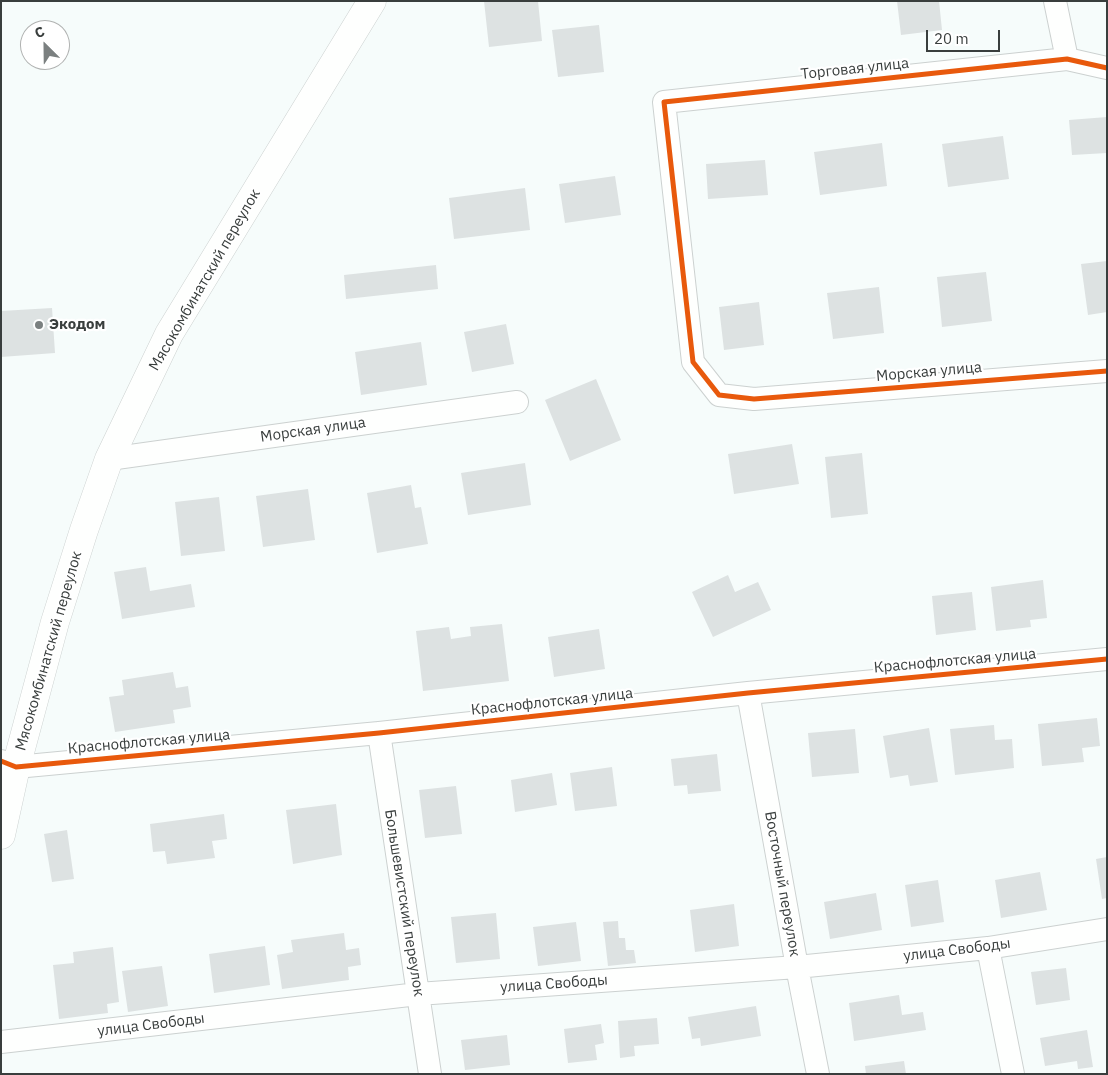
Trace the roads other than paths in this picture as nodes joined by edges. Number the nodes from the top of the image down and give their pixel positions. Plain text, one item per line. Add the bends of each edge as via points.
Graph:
1 (372, 1) edge
2 (1055, 1) edge
3 (1067, 59) junction
4 (1107, 68) edge
5 (664, 102) joint
6 (1107, 371) edge
7 (517, 402) dead end
8 (109, 459) junction
9 (1107, 659) edge
10 (748, 693) junction
11 (378, 733) junction
12 (8, 764) edge
13 (1, 835) edge
14 (1107, 929) edge
15 (988, 948) junction
16 (797, 967) junction
17 (418, 994) junction
18 (1, 1042) edge
19 (430, 1074) edge
20 (818, 1074) edge
21 (1013, 1074) edge

1 - 8 main road, Мясокомбинатский переулок via 169,334
2 - 3 street
3 - 4 street, Торговая улица
3 - 5 street, Торговая улица
5 - 6 street, Морская улица via 693,362 719,395 754,399
7 - 8 street, Морская улица
8 - 12 main road, Мясокомбинатский переулок
9 - 10 street, Краснофлотская улица
10 - 11 street, Краснофлотская улица
10 - 16 street, Восточный переулок
11 - 12 street, Краснофлотская улица
11 - 17 street, Большевистский переулок
12 - 13 main road, Мясокомбинатский переулок
14 - 15 street, улица Свободы
15 - 16 street, улица Свободы
15 - 21 street
16 - 17 street, улица Свободы
16 - 20 street, Восточный переулок
17 - 18 street, улица Свободы
17 - 19 street, Большевистский переулок

